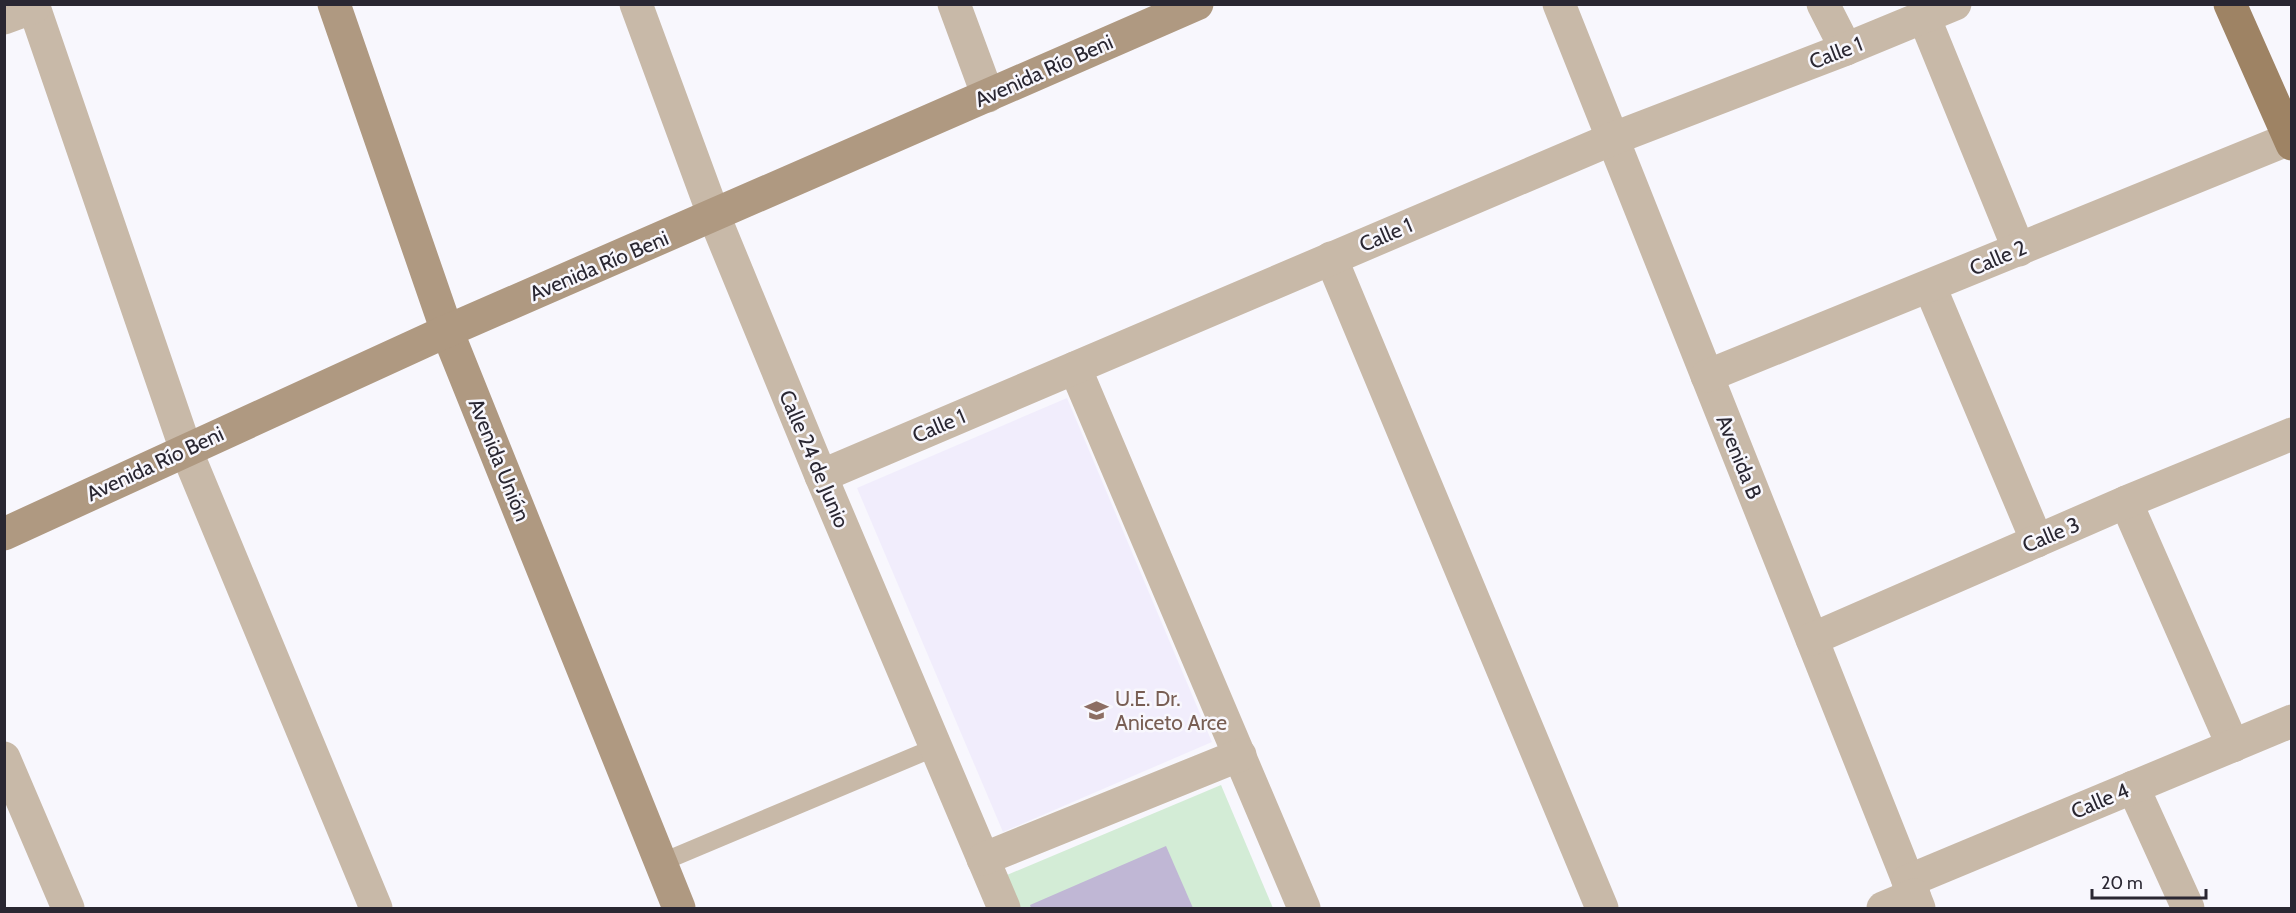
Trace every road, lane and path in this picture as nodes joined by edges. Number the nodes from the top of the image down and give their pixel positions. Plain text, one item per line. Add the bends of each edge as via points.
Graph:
1 (334, 4) edge
2 (636, 4) edge
3 (954, 4) edge
4 (1197, 4) edge
5 (1559, 4) edge
6 (1823, 4) edge
7 (1955, 4) edge
8 (2230, 4) edge
9 (24, 10) edge
10 (1924, 17) junction
11 (1846, 49) junction
12 (988, 96) junction
13 (1612, 139) junction
14 (2290, 142) edge
15 (714, 216) junction
16 (2019, 250) junction
17 (1331, 258) junction
18 (1930, 287) junction
19 (447, 332) junction
20 (1075, 368) junction
21 (1707, 376) junction
22 (2292, 434) edge
23 (186, 450) junction
24 (820, 476) junction
25 (2126, 502) junction
26 (4, 534) edge
27 (2037, 541) junction
28 (1812, 639) junction
29 (2292, 721) edge
30 (2233, 746) junction
31 (936, 747) junction
32 (1240, 755) junction
33 (4, 758) edge
34 (2133, 787) junction
35 (983, 859) junction
36 (660, 863) junction
37 (1914, 895) edge
38 (69, 909) edge
39 (376, 909) edge
40 (679, 909) edge
41 (1004, 909) edge
42 (1304, 909) edge
43 (1602, 909) edge
44 (1883, 909) edge
45 (2188, 909) edge

1 - 19 street, Avenida Unión
2 - 15 street, Calle 24 de Junio
3 - 12 street
4 - 12 street, Avenida Río Beni
5 - 13 street, Avenida B
6 - 11 street
7 - 10 street, Calle 1
8 - 14 main road
9 - 23 street
10 - 11 street, Calle 1
10 - 16 street
11 - 13 street, Calle 1
12 - 15 street, Avenida Río Beni
13 - 17 street, Calle 1
13 - 21 street, Avenida B
14 - 16 street, Calle 2
15 - 19 street, Avenida Río Beni
15 - 24 street, Calle 24 de Junio
16 - 18 street, Calle 2
17 - 20 street, Calle 1
17 - 43 street
18 - 21 street, Calle 2
18 - 27 street
19 - 23 street, Avenida Río Beni
19 - 36 street, Avenida Unión
20 - 24 street, Calle 1
20 - 32 street
21 - 28 street, Avenida B
22 - 25 street, Calle 3
23 - 26 street, Avenida Río Beni
23 - 39 street
24 - 31 street, Calle 24 de Junio
25 - 27 street, Calle 3
25 - 30 street
27 - 28 street, Calle 3
28 - 37 street, Avenida B
29 - 30 street, Calle 4
30 - 34 street, Calle 4
31 - 35 street, Calle 24 de Junio
31 - 36 lane
32 - 35 street
32 - 42 street
33 - 38 street
34 - 37 street, Calle 4
34 - 45 street
35 - 41 street, Calle 24 de Junio
36 - 40 street, Avenida Unión
37 - 44 street, Calle 4

